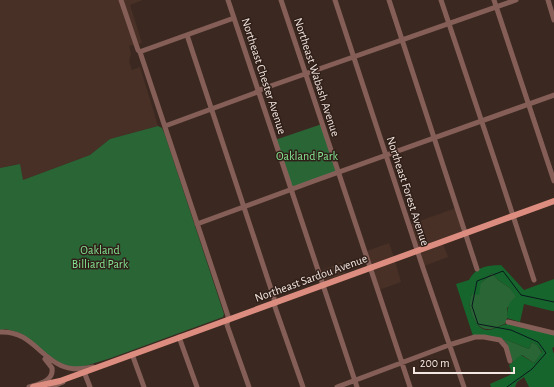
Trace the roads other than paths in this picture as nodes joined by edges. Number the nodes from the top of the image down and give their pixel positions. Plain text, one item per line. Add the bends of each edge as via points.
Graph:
1 (121, 0) edge
2 (228, 0) edge
3 (281, 0) edge
4 (335, 0) edge
5 (389, 0) edge
6 (441, 0) edge
7 (494, 0) edge
8 (516, 0) edge
9 (548, 0) edge
10 (496, 7) junction
11 (234, 18) junction
12 (554, 20) edge
13 (449, 23) junction
14 (187, 35) junction
15 (402, 40) junction
16 (140, 52) junction
17 (354, 57) junction
18 (305, 74) junction
19 (258, 91) junction
20 (554, 95) edge
21 (529, 104) junction
22 (211, 109) junction
23 (481, 121) junction
24 (165, 126) junction
25 (434, 138) junction
26 (386, 155) junction
27 (338, 172) junction
28 (554, 181) edge
29 (291, 189) junction
30 (554, 201) edge
31 (244, 207) junction
32 (513, 216) junction
33 (197, 224) junction
34 (466, 233) junction
35 (418, 251) junction
36 (370, 268) junction
37 (477, 269) dead end
38 (534, 280) dead end
39 (323, 285) junction
40 (275, 303) junction
41 (227, 320) junction
42 (508, 322) dead end
43 (554, 332) edge
44 (0, 334) edge
45 (179, 337) junction
46 (449, 345) junction
47 (132, 354) junction
48 (510, 361) dead end
49 (402, 363) junction
50 (84, 370) junction
51 (76, 375) junction
52 (355, 381) junction
53 (29, 387) edge
54 (33, 387) edge
55 (51, 387) edge
56 (90, 387) edge
57 (144, 387) edge
58 (196, 387) edge
59 (250, 387) edge
60 (303, 387) edge
61 (338, 387) edge
62 (357, 387) edge
63 (410, 387) edge
64 (464, 387) edge

1 - 16 street
2 - 11 street, Northeast Chester Avenue
3 - 18 street, Northeast Wabash Avenue
4 - 17 street, Northeast Forest Avenue
5 - 15 street
6 - 13 street
7 - 10 street
8 - 10 street
9 - 12 street
10 - 13 street
10 - 21 street
11 - 14 street
11 - 19 street, Northeast Chester Avenue
13 - 15 street
13 - 23 street
14 - 16 street
14 - 22 street
15 - 17 street
15 - 25 street
16 - 24 street
17 - 18 street
17 - 26 street, Northeast Forest Avenue
18 - 19 street
18 - 27 street, Northeast Wabash Avenue
19 - 22 street
19 - 29 street, Northeast Chester Avenue
20 - 21 street
21 - 23 street
21 - 28 street
22 - 24 street
22 - 31 street
23 - 25 street
23 - 32 street
24 - 33 street
25 - 26 street
25 - 34 street
26 - 27 street
26 - 35 street, Northeast Forest Avenue
27 - 29 street
27 - 36 street, Northeast Wabash Avenue
29 - 31 street
29 - 39 street, Northeast Chester Avenue
30 - 32 main road, Northeast Sardou Avenue
31 - 33 street
31 - 40 street
32 - 34 main road, Northeast Sardou Avenue
32 - 38 street
33 - 41 street via 228,316
34 - 35 main road, Northeast Sardou Avenue
34 - 37 street
35 - 36 main road, Northeast Sardou Avenue
35 - 46 street, Northeast Forest Avenue
36 - 39 main road, Northeast Sardou Avenue
36 - 49 street, Northeast Wabash Avenue
39 - 40 main road, Northeast Sardou Avenue
39 - 52 street, Northeast Chester Avenue
40 - 41 main road, Northeast Sardou Avenue
40 - 60 street
41 - 45 main road, Northeast Sardou Avenue
41 - 59 street
42 - 43 street
44 - 50 street via 14,333 25,338 61,366
44 - 53 street via 21,339 50,364 52,372 48,380
45 - 47 main road, Northeast Sardou Avenue
45 - 58 street
46 - 48 street via 479,337 497,339 506,347
46 - 49 street
46 - 64 street, Northeast Forest Avenue
47 - 50 main road, Northeast Sardou Avenue
47 - 57 street
49 - 52 street
49 - 63 street, Northeast Wabash Avenue
50 - 51 main road, Northeast Sardou Avenue
50 - 56 street
51 - 54 main road, Northeast Sardou Avenue
51 - 55 street, Northeast Sardou Avenue
52 - 61 street
52 - 62 street, Northeast Chester Avenue

